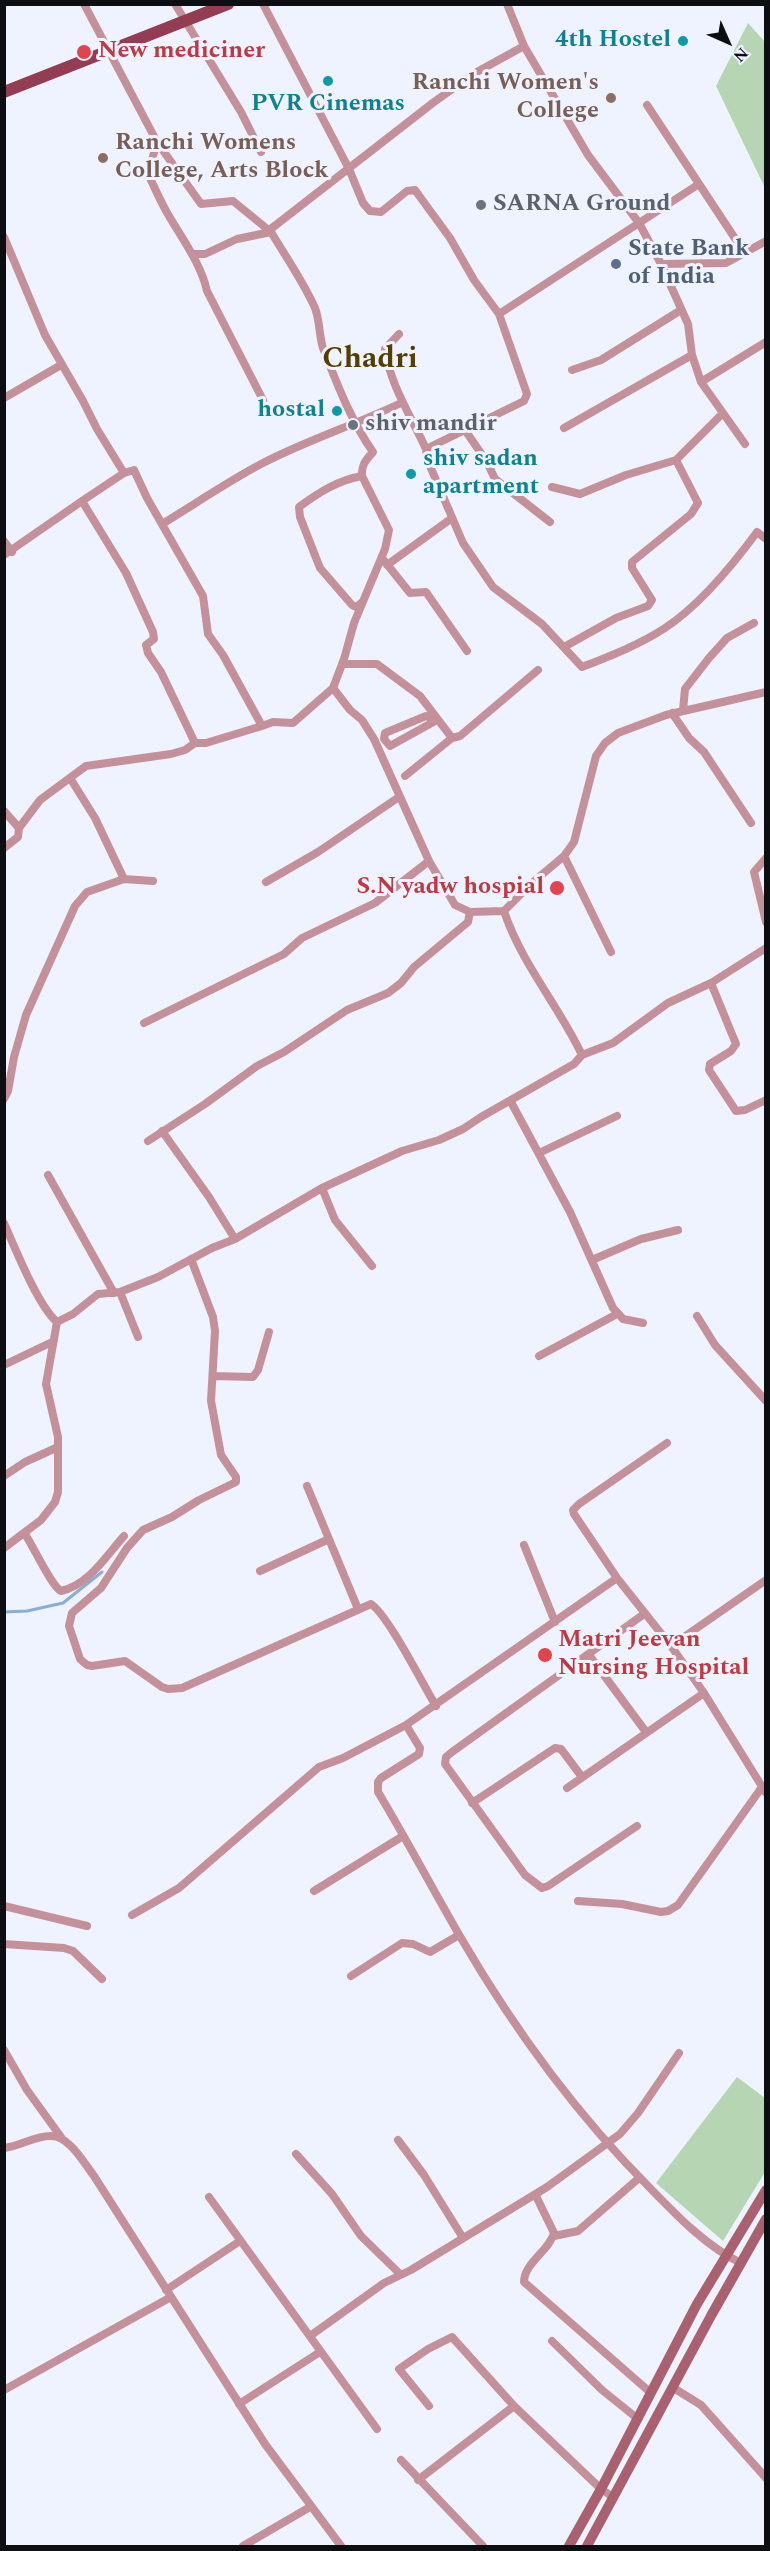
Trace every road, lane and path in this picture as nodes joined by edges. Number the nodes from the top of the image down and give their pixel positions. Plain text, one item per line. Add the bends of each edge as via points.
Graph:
1 (84, 4) edge
2 (175, 4) edge
3 (228, 4) edge
4 (262, 4) edge
5 (507, 4) edge
6 (183, 21) junction
7 (524, 46) junction
8 (108, 51) junction
9 (4, 92) edge
10 (647, 105) dead end
11 (157, 142) junction
12 (261, 152) dead end
13 (349, 169) junction
14 (699, 184) junction
15 (639, 223) junction
16 (272, 230) junction
17 (4, 237) edge
18 (765, 241) edge
19 (738, 243) dead end
20 (192, 254) junction
21 (661, 264) junction
22 (681, 310) junction
23 (499, 314) junction
24 (399, 334) dead end
25 (765, 342) edge
26 (692, 355) junction
27 (61, 365) junction
28 (572, 370) dead end
29 (701, 382) junction
30 (4, 398) edge
31 (263, 400) dead end
32 (401, 403) junction
33 (723, 413) junction
34 (355, 424) junction
35 (564, 428) dead end
36 (465, 430) junction
37 (745, 444) dead end
38 (426, 449) junction
39 (676, 460) junction
40 (124, 472) junction
41 (362, 476) junction
42 (552, 487) dead end
43 (82, 501) junction
44 (452, 518) junction
45 (550, 522) dead end
46 (162, 524) junction
47 (765, 539) edge
48 (4, 541) edge
49 (8, 554) edge
50 (384, 562) junction
51 (362, 602) junction
52 (754, 623) dead end
53 (564, 647) junction
54 (467, 651) dead end
55 (342, 664) junction
56 (538, 670) dead end
57 (333, 688) junction
58 (765, 692) edge
59 (683, 710) junction
60 (672, 713) junction
61 (437, 720) junction
62 (262, 726) junction
63 (452, 738) junction
64 (195, 743) junction
65 (405, 776) dead end
66 (70, 777) junction
67 (399, 797) junction
68 (4, 811) edge
69 (751, 823) dead end
70 (19, 828) junction
71 (4, 848) edge
72 (564, 855) junction
73 (765, 858) edge
74 (429, 861) junction
75 (124, 879) junction
76 (153, 881) dead end
77 (266, 882) dead end
78 (504, 911) junction
79 (470, 912) junction
80 (765, 922) edge
81 (765, 948) edge
82 (612, 952) dead end
83 (711, 983) junction
84 (144, 1023) dead end
85 (582, 1055) junction
86 (4, 1099) edge
87 (765, 1100) edge
88 (511, 1102) junction
89 (617, 1116) dead end
90 (162, 1131) junction
91 (147, 1141) dead end
92 (538, 1153) junction
93 (48, 1175) dead end
94 (322, 1188) junction
95 (4, 1223) edge
96 (678, 1230) dead end
97 (235, 1239) junction
98 (191, 1259) junction
99 (592, 1260) junction
100 (372, 1266) dead end
101 (117, 1292) junction
102 (617, 1314) junction
103 (697, 1316) dead end
104 (57, 1322) junction
105 (643, 1323) dead end
106 (269, 1332) dead end
107 (138, 1337) dead end
108 (52, 1342) junction
109 (539, 1356) dead end
110 (4, 1365) edge
111 (213, 1376) junction
112 (765, 1401) edge
113 (667, 1443) dead end
114 (58, 1447) junction
115 (4, 1476) edge
116 (307, 1486) dead end
117 (25, 1533) junction
118 (124, 1536) dead end
119 (329, 1539) junction
120 (524, 1545) dead end
121 (4, 1548) edge
122 (260, 1571) dead end
123 (617, 1578) junction
124 (765, 1580) edge
125 (358, 1609) junction
126 (644, 1614) junction
127 (555, 1622) junction
128 (671, 1646) junction
129 (589, 1655) junction
130 (704, 1693) junction
131 (436, 1706) junction
132 (406, 1725) junction
133 (646, 1732) junction
134 (582, 1777) junction
135 (567, 1788) dead end
136 (764, 1790) edge
137 (472, 1803) junction
138 (637, 1826) dead end
139 (403, 1836) junction
140 (314, 1891) dead end
141 (578, 1901) dead end
142 (4, 1906) edge
143 (132, 1915) dead end
144 (87, 1926) dead end
145 (459, 1935) junction
146 (4, 1944) edge
147 (351, 1976) dead end
148 (102, 1979) dead end
149 (4, 2050) edge
150 (679, 2053) dead end
151 (61, 2138) junction
152 (398, 2140) dead end
153 (607, 2143) junction
154 (4, 2148) edge
155 (296, 2154) dead end
156 (639, 2178) junction
157 (765, 2190) edge
158 (535, 2194) junction
159 (209, 2197) dead end
160 (765, 2219) edge
161 (554, 2236) junction
162 (463, 2238) junction
163 (240, 2241) junction
164 (725, 2255) junction
165 (741, 2263) junction
166 (400, 2274) junction
167 (169, 2293) junction
168 (310, 2336) junction
169 (552, 2341) dead end
170 (320, 2352) junction
171 (672, 2387) junction
172 (4, 2390) edge
173 (651, 2393) junction
174 (239, 2404) junction
175 (429, 2406) dead end
176 (514, 2406) junction
177 (638, 2419) junction
178 (376, 2429) dead end
179 (401, 2460) dead end
180 (765, 2478) edge
181 (418, 2480) junction
182 (601, 2489) junction
183 (614, 2497) junction
184 (310, 2506) junction
185 (243, 2547) edge
186 (341, 2547) edge
187 (483, 2547) edge
188 (569, 2547) edge
189 (587, 2547) edge

1 - 8 street
2 - 6 street
3 - 6 main road
4 - 13 street
5 - 7 street
6 - 8 main road
6 - 12 street via 241,112
7 - 13 street via 459,84
7 - 15 street via 588,155
8 - 9 main road
8 - 11 street
10 - 14 street
11 - 16 street via 201,204 233,201
11 - 20 street via 148,174
13 - 16 street
13 - 23 street via 370,211 381,212 407,191 415,190
14 - 15 street
14 - 19 street
15 - 21 street
15 - 23 street
16 - 20 street via 237,239 205,254
16 - 34 street via 316,311 322,346
17 - 27 street
18 - 21 street via 726,263
20 - 31 street
21 - 22 street
22 - 26 street via 688,324
22 - 28 street via 601,360
23 - 36 street via 527,394 524,401
24 - 32 street via 385,349
25 - 29 street
26 - 29 street
26 - 35 street
27 - 30 street
27 - 40 street
29 - 33 street
32 - 34 street
32 - 38 street
33 - 37 street
33 - 39 street
34 - 41 street via 374,452 364,462
34 - 46 street via 260,465
36 - 38 street
36 - 45 street via 495,479
38 - 44 street
39 - 42 street via 580,494
39 - 53 street via 698,503 691,514 632,562 651,603
40 - 43 street
40 - 46 street via 134,470
41 - 50 street via 389,530
41 - 51 street via 328,487 299,507 320,568 352,605 356,607
43 - 49 street
43 - 64 street via 126,573 153,632 154,639 146,645 148,653
44 - 50 street
44 - 53 street via 463,543 493,587 526,610
46 - 62 street via 203,596 208,634
47 - 53 street via 757,532 732,565 681,615 646,639 582,667
48 - 49 street
50 - 51 street
50 - 54 street via 410,593 426,592
51 - 55 street
52 - 59 street via 735,632 709,658 686,689
55 - 57 street
55 - 61 street via 377,664 420,696
56 - 63 street via 460,736
57 - 62 street via 293,723
57 - 67 street via 374,739
58 - 59 street
59 - 60 street
60 - 69 street via 704,752
60 - 72 street via 618,733 605,743 596,756 574,842
61 - 61 street via 390,746 384,739 385,733 426,716
61 - 63 street
62 - 64 street
63 - 65 street
64 - 66 street via 171,754 86,766
66 - 70 street via 40,800
66 - 75 street via 87,802
67 - 74 street
67 - 77 street
68 - 70 street
70 - 71 street via 18,837
72 - 78 street
72 - 82 street
73 - 80 street via 753,872
74 - 79 street via 455,905
74 - 84 street via 375,903 302,938 284,954
75 - 76 street
75 - 86 street via 87,892 75,906 26,1015
78 - 79 street
78 - 85 street via 526,959
79 - 90 street via 468,922 414,967 401,984 347,1010
81 - 83 street
83 - 85 street via 668,1003 613,1043
83 - 87 street via 736,1044 710,1064 709,1070 736,1111
85 - 88 street via 574,1064
88 - 92 street
88 - 94 street via 463,1130 402,1151
89 - 92 street
90 - 91 street
90 - 97 street
92 - 99 street
93 - 101 street
94 - 97 street
94 - 100 street via 335,1220
95 - 104 street via 28,1277
96 - 99 street via 641,1239
97 - 98 street
98 - 101 street
98 - 111 street via 213,1317
99 - 102 street
101 - 104 street via 98,1294
101 - 107 street
102 - 105 street
102 - 109 street
103 - 112 street via 715,1345
104 - 108 street
106 - 111 street via 253,1377
108 - 110 street
108 - 114 street via 46,1384
111 - 125 street via 212,1401 220,1450 236,1482 151,1525 132,1541 101,1588 72,1613 69,1626 80,1659 92,1666 129,1662 153,1683 175,1689
113 - 123 street via 573,1510
114 - 115 street
114 - 117 street via 55,1502
116 - 119 street
117 - 118 street via 54,1586 61,1591 89,1576
117 - 121 street
119 - 122 street
119 - 125 street
120 - 127 street
123 - 126 street
123 - 127 street
124 - 128 street
125 - 131 street via 371,1604 377,1608
126 - 128 street
126 - 129 street
127 - 131 street
128 - 130 street
129 - 133 street
129 - 137 street via 446,1758 445,1764
130 - 133 street
130 - 136 street
131 - 132 street
132 - 139 street via 420,1748 419,1754 378,1782 378,1792
132 - 143 street via 319,1767 179,1888
133 - 134 street
134 - 135 street
134 - 137 street via 561,1749 555,1748
136 - 141 street via 678,1905 668,1911
137 - 138 street via 525,1875 542,1888
139 - 140 street
139 - 145 street
142 - 144 street
145 - 147 street via 430,1952 402,1943
145 - 153 street via 522,2035 573,2105
146 - 148 street via 64,1948
149 - 151 street
150 - 153 street via 630,2123
151 - 154 street via 50,2136
151 - 167 street via 94,2176
152 - 162 street
153 - 156 street
153 - 158 street
155 - 166 street via 332,2194 361,2236
156 - 161 street via 585,2226 572,2234
156 - 164 street
157 - 164 main road
158 - 161 street
158 - 162 street
159 - 163 street
160 - 165 main road
161 - 173 street via 527,2271 524,2282
162 - 166 street
163 - 167 street
163 - 168 street
164 - 165 street
164 - 173 main road
165 - 171 main road
166 - 168 street
167 - 172 street
167 - 174 street
168 - 170 street
169 - 177 street via 585,2375
170 - 174 street
170 - 178 street
171 - 180 street via 701,2405
171 - 183 main road
173 - 177 main road
174 - 184 street
175 - 176 street via 399,2369 450,2337
176 - 181 street
176 - 182 street
177 - 182 main road
179 - 181 street
181 - 187 street
182 - 183 street
182 - 188 main road
183 - 189 main road
184 - 185 street
184 - 186 street

